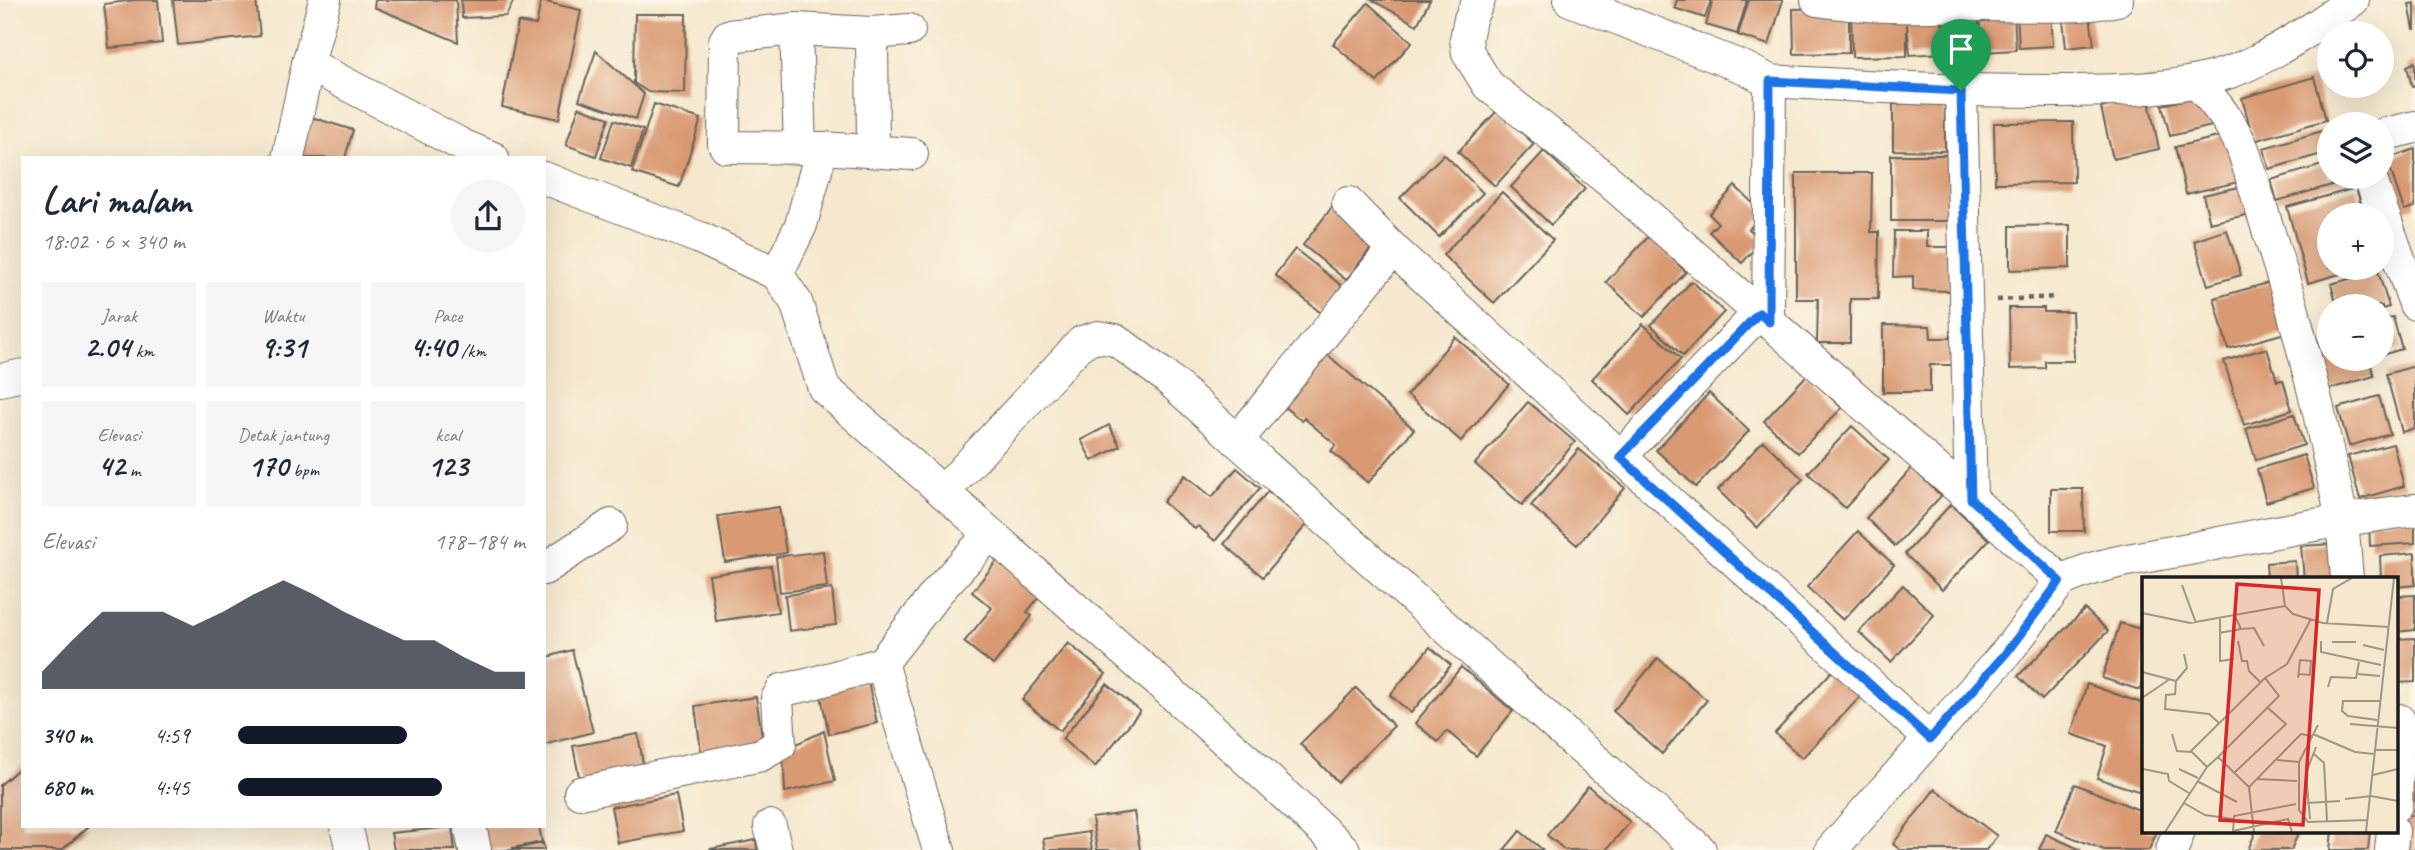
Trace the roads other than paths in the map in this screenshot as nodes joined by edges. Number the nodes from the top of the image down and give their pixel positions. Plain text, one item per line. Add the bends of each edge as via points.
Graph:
1 (326, 0) edge
2 (1479, 0) edge
3 (1570, 0) edge
4 (1817, 0) edge
5 (2117, 0) edge
6 (2353, 0) edge
7 (796, 29) junction
8 (909, 30) dead end
9 (872, 33) junction
10 (307, 64) junction
11 (1770, 81) junction
12 (2196, 82) junction
13 (1961, 91) junction
14 (2415, 127) edge
15 (2394, 132) edge
16 (811, 148) junction
17 (873, 151) junction
18 (912, 154) dead end
19 (288, 156) edge
20 (488, 156) edge
21 (546, 178) edge
22 (2374, 189) edge
23 (1348, 203) dead end
24 (1393, 249) junction
25 (777, 274) junction
26 (2415, 304) edge
27 (1764, 318) junction
28 (21, 375) edge
29 (0, 380) edge
30 (1237, 441) junction
31 (1620, 457) junction
32 (943, 492) junction
33 (1971, 499) junction
34 (2415, 510) edge
35 (2342, 519) junction
36 (611, 525) dead end
37 (990, 534) junction
38 (546, 568) edge
39 (2347, 577) edge
40 (2060, 581) junction
41 (882, 663) junction
42 (2403, 719) edge
43 (1930, 739) junction
44 (2398, 780) edge
45 (580, 793) dead end
46 (470, 828) edge
47 (2179, 832) edge
48 (2393, 832) edge
49 (475, 850) edge
50 (939, 850) edge
51 (1344, 850) edge
52 (1700, 850) edge
53 (1831, 850) edge
54 (2172, 850) edge
55 (2391, 850) edge

1 - 10 street
2 - 27 street via 1466,39 1468,53 1488,85 1609,181
3 - 11 street
4 - 5 street via 1878,6 2037,6
6 - 12 street via 2265,56
7 - 9 street
7 - 16 street
7 - 16 street via 732,36 725,41 724,144 729,149
8 - 9 street
9 - 17 street
10 - 19 street
10 - 20 street
11 - 13 street
11 - 27 street
12 - 13 street via 2100,91
12 - 35 street via 2222,109 2243,149 2292,307
13 - 33 street
14 - 15 street
16 - 17 street
16 - 25 street via 801,225
17 - 18 street
21 - 25 street via 700,238
22 - 26 street
23 - 24 street
24 - 30 street
24 - 31 street
25 - 32 street via 796,302 824,388
27 - 31 street
27 - 33 street
28 - 29 street
30 - 32 street via 1126,347 1116,340 1098,338 1082,342
30 - 52 street
31 - 43 street
32 - 37 street
33 - 40 street
34 - 35 street
35 - 39 street
35 - 40 street via 2115,563
36 - 38 street
37 - 41 street
37 - 51 street
40 - 43 street via 2006,653
41 - 45 street via 782,690 776,699 780,744 761,755
41 - 50 street
42 - 44 street
43 - 53 street
46 - 49 street
47 - 54 street
48 - 55 street

